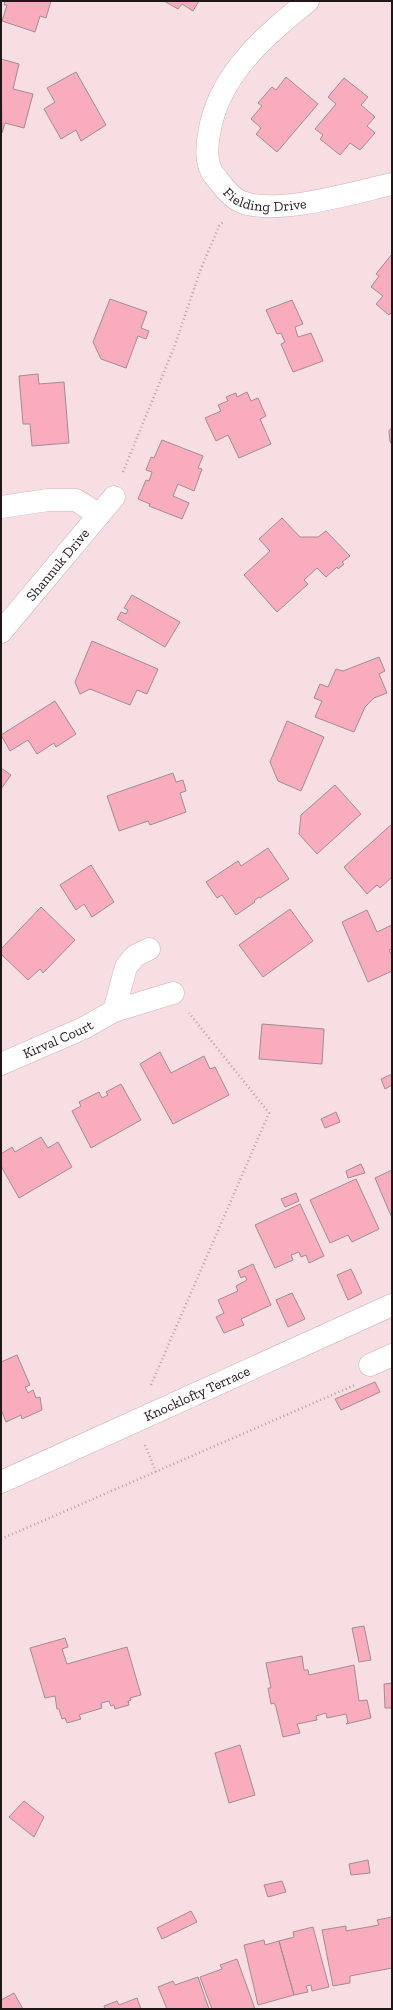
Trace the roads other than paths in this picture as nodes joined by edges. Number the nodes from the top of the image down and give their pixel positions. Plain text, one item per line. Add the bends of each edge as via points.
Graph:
1 (308, 1) edge
2 (392, 184) edge
3 (114, 497) road end
4 (1, 507) edge
5 (99, 515) junction
6 (1, 632) edge
7 (149, 949) dead end
8 (173, 993) road end
9 (114, 1011) junction
10 (1, 1064) edge
11 (392, 1305) edge
12 (392, 1355) edge
13 (370, 1365) road end
14 (1, 1482) edge

1 - 2 street, Fielding Drive via 265,36 231,76 219,97 211,120 207,144 210,170 226,190 242,202 270,207 314,201
3 - 5 street, Shannuk Drive
4 - 5 street via 48,500 76,500
5 - 6 street, Shannuk Drive
7 - 9 street via 135,956 126,967
8 - 9 street, Kirval Court
9 - 10 street, Kirval Court via 84,1028
11 - 14 street, Knocklofty Terrace
12 - 13 street

